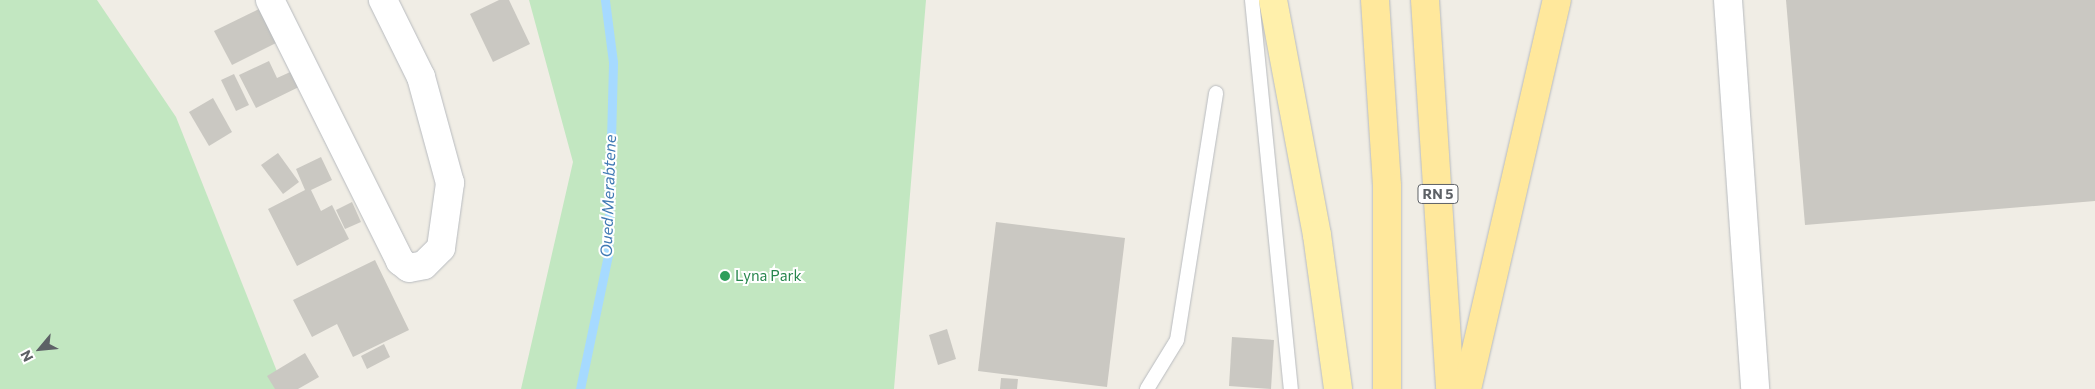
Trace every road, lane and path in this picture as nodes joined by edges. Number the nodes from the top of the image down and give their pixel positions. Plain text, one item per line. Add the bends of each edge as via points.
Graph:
1 (270, 0) edge
2 (383, 0) edge
3 (1252, 0) edge
4 (1273, 0) edge
5 (1375, 0) edge
6 (1425, 0) edge
7 (1557, 0) edge
8 (1728, 0) edge
9 (1216, 93) dead end
10 (1147, 389) edge
11 (1291, 389) edge
12 (1338, 389) edge
13 (1387, 389) edge
14 (1450, 389) edge
15 (1467, 389) edge
16 (1755, 389) edge

1 - 2 street via 400,261 409,268 424,265 441,248 450,183 421,77
3 - 11 lane
4 - 12 main road via 1317,235
5 - 13 highway via 1388,186
6 - 14 highway, RN 5
7 - 15 highway
8 - 16 street
9 - 10 lane via 1177,340

